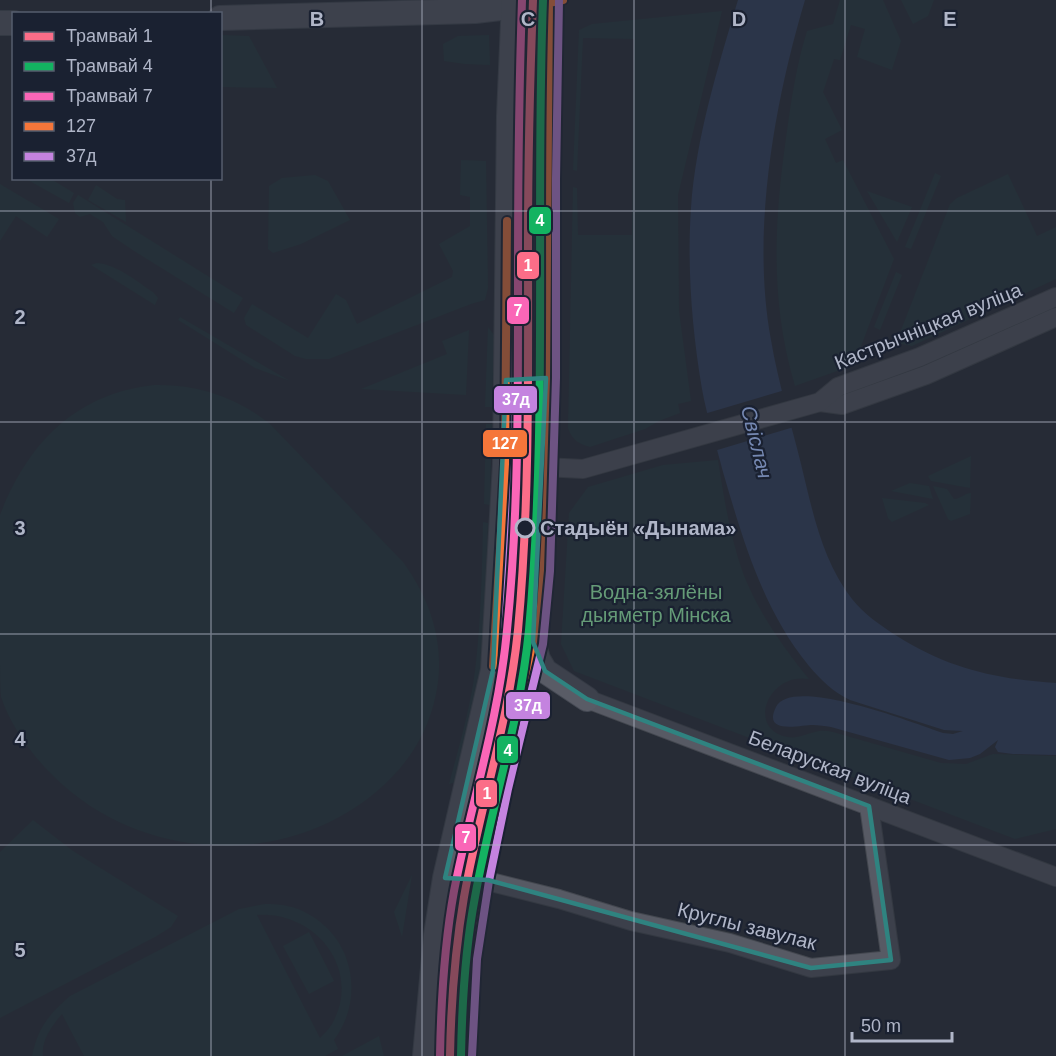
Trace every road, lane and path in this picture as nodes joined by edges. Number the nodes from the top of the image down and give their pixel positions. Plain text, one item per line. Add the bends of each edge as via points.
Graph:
1 (554, 1) edge
2 (516, 2) edge
3 (222, 18) edge
4 (1056, 297) edge
5 (1056, 317) edge
6 (546, 378) junction
7 (506, 380) junction
8 (820, 402) junction
9 (505, 464) junction
10 (544, 467) junction
11 (533, 642) junction
12 (587, 699) junction
13 (517, 707) junction
14 (869, 806) junction
15 (1056, 877) edge
16 (445, 878) junction
17 (479, 879) junction
18 (425, 1056) edge
19 (461, 1056) edge

1 - 2 main road
1 - 6 main road via 546,179
2 - 3 main road via 475,10
2 - 7 main road via 509,116
4 - 8 street, Кастрычніцкая вуліца via 920,357 838,387
5 - 8 street, Кастрычніцкая вуліца via 926,375 842,405
6 - 7 main road
6 - 10 main road
7 - 9 main road
8 - 10 street, Кастрычніцкая вуліца via 583,469
9 - 10 main road
9 - 16 main road via 493,670
10 - 11 main road
11 - 12 main road via 545,671
11 - 13 main road
12 - 13 main road via 545,691
12 - 14 street, Беларуская вуліца
13 - 17 main road
14 - 15 street, Беларуская вуліца
14 - 17 street, Круглы завулак via 891,960 811,968 730,943 631,921
16 - 17 main road
16 - 18 main road
17 - 19 main road via 467,958

